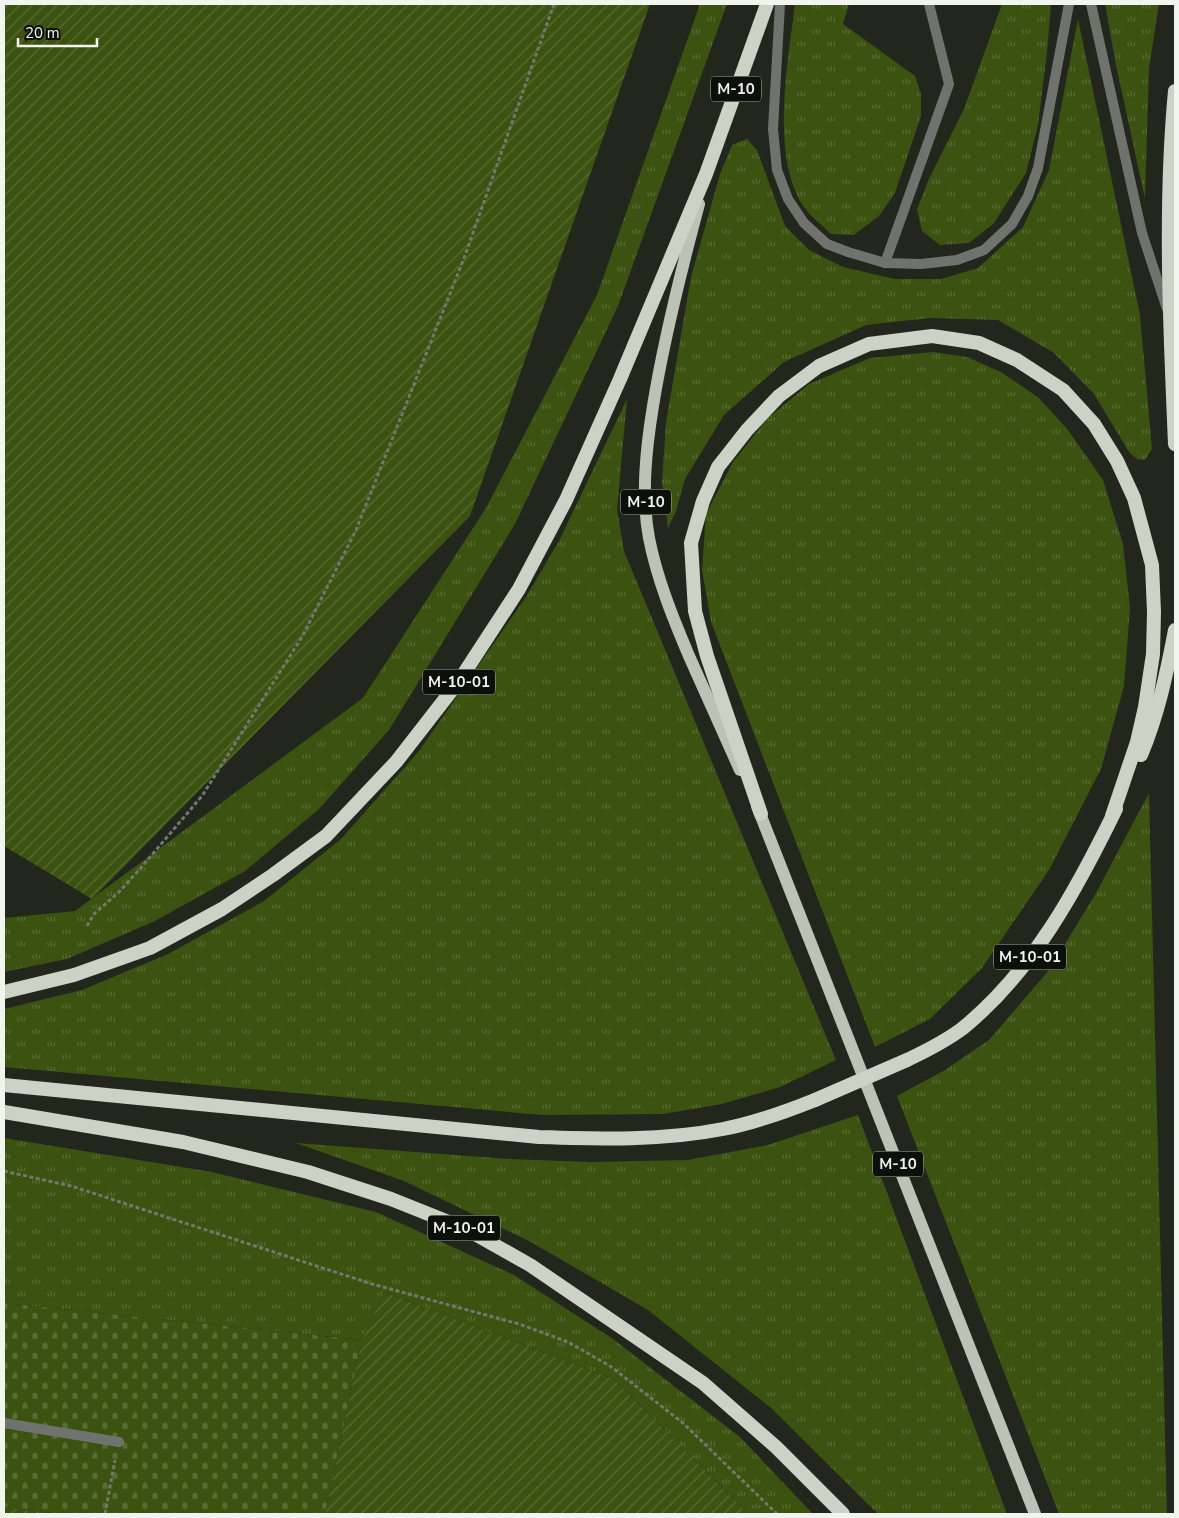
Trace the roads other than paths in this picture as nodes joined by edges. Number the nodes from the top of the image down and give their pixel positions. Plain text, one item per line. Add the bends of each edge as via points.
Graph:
1 (767, 4) edge
2 (780, 4) edge
3 (929, 4) edge
4 (1069, 4) edge
5 (1090, 4) edge
6 (1175, 91) edge
7 (706, 174) junction
8 (885, 263) junction
9 (1169, 315) junction
10 (1175, 444) edge
11 (1175, 630) edge
12 (761, 814) junction
13 (1112, 816) junction
14 (4, 992) edge
15 (4, 1085) edge
16 (4, 1112) edge
17 (4, 1423) edge
18 (119, 1442) road end
19 (843, 1514) edge
20 (1035, 1514) edge

1 - 7 highway, М-10
2 - 8 lane via 773,128 777,170 788,199 804,223 827,244
3 - 8 lane via 948,84
4 - 8 lane via 1038,168 1028,196 1012,224 984,250 957,260
5 - 9 lane via 1142,233
6 - 9 highway
7 - 12 main road, М-10 via 657,380 647,443 645,493 649,537 672,615
7 - 14 highway, М-10-01 via 566,500 519,590 459,681 396,762 326,836 222,909 150,948 74,975
9 - 10 highway
11 - 13 highway, М-10-01 via 1152,726
12 - 13 highway via 707,656 695,611 691,543 703,501 718,467 746,430 779,396 820,366 869,344 932,336 979,343 1017,360 1063,390 1094,424 1134,498 1152,565 1152,654 1137,742
12 - 20 main road, М-10
13 - 15 highway, М-10-01, bridge via 1054,923 1011,981 962,1028 907,1060 815,1100 724,1129 623,1139 539,1137
16 - 19 highway, М-10-01 via 183,1142 308,1172 391,1199 466,1229 530,1265 703,1383 776,1447
17 - 18 lane

